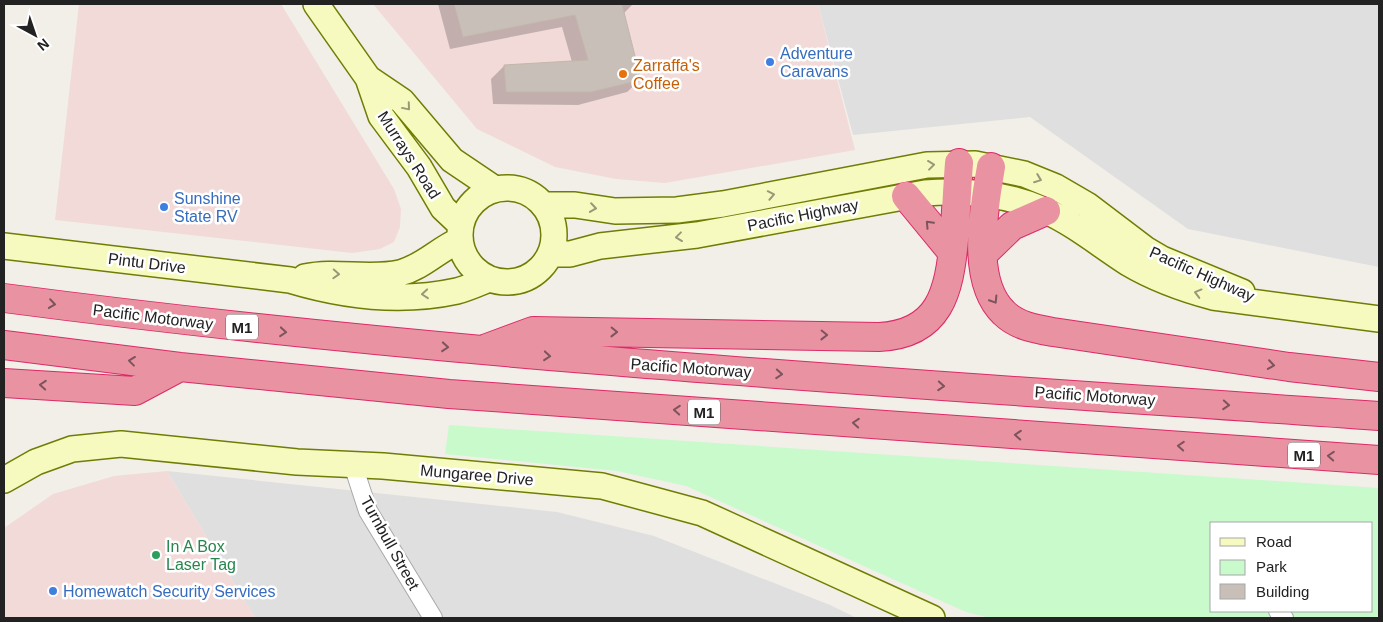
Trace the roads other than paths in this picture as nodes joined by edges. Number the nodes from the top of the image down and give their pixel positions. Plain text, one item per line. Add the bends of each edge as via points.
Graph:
1 (316, 4) edge
2 (368, 78) junction
3 (959, 164) junction
4 (991, 166) junction
5 (495, 189) junction
6 (957, 192) junction
7 (986, 194) junction
8 (906, 196) junction
9 (545, 205) junction
10 (1046, 211) junction
11 (460, 232) junction
12 (4, 246) edge
13 (952, 252) junction
14 (551, 254) junction
15 (983, 254) junction
16 (490, 279) junction
17 (290, 280) junction
18 (4, 298) edge
19 (1263, 302) junction
20 (1379, 319) edge
21 (4, 345) edge
22 (481, 351) junction
23 (180, 367) junction
24 (1379, 377) edge
25 (4, 382) edge
26 (1379, 416) edge
27 (1379, 460) edge
28 (353, 465) junction
29 (4, 480) edge
30 (433, 618) edge
31 (932, 618) edge

1 - 2 street, Murrays Road
2 -> 5 street, Murrays Road via 402,101 452,160
2 - 11 street, Murrays Road via 381,116 419,167
3 - 4 street, Pacific Highway
3 - 6 highway
9 -> 3 street, Pacific Highway via 575,205 615,211 677,210 926,165
4 - 7 highway
4 -> 19 street, Pacific Highway via 1024,174 1056,187 1087,205 1145,249
5 - 9 street via 522,189
5 - 11 street via 473,202
6 - 7 street, Pacific Highway
6 - 8 street, Pacific Highway
6 - 13 highway
7 - 10 street, Pacific Highway
7 - 15 highway
13 -> 8 highway
8 -> 14 street, Pacific Highway via 704,234
9 - 14 street via 554,229
10 - 15 highway via 1012,226
19 -> 10 street, Pacific Highway via 1213,297 1168,283
11 - 16 street via 469,264
17 -> 11 street, Pintu Drive via 322,273 382,275 402,272 420,264
12 - 17 street, Pintu Drive
22 -> 13 highway via 533,331 900,334 924,323 942,302
14 - 16 street via 542,266 525,278 504,282
15 -> 24 highway via 984,277 996,305 1010,318 1034,329 1279,366
16 -> 17 street, Pintu Drive via 457,291 386,297 321,290
18 -> 22 highway, Pacific Motorway / M1 via 268,330
19 - 20 street
23 -> 21 highway, M1
22 -> 26 highway, Pacific Motorway / M1
23 -> 25 highway via 135,391
27 -> 23 highway, M1 via 449,394
28 - 29 street, Mungaree Drive via 108,444 61,452
28 - 30 street, Turnbull Street via 368,511
28 - 31 street, Mungaree Drive via 602,486 653,499 702,513

